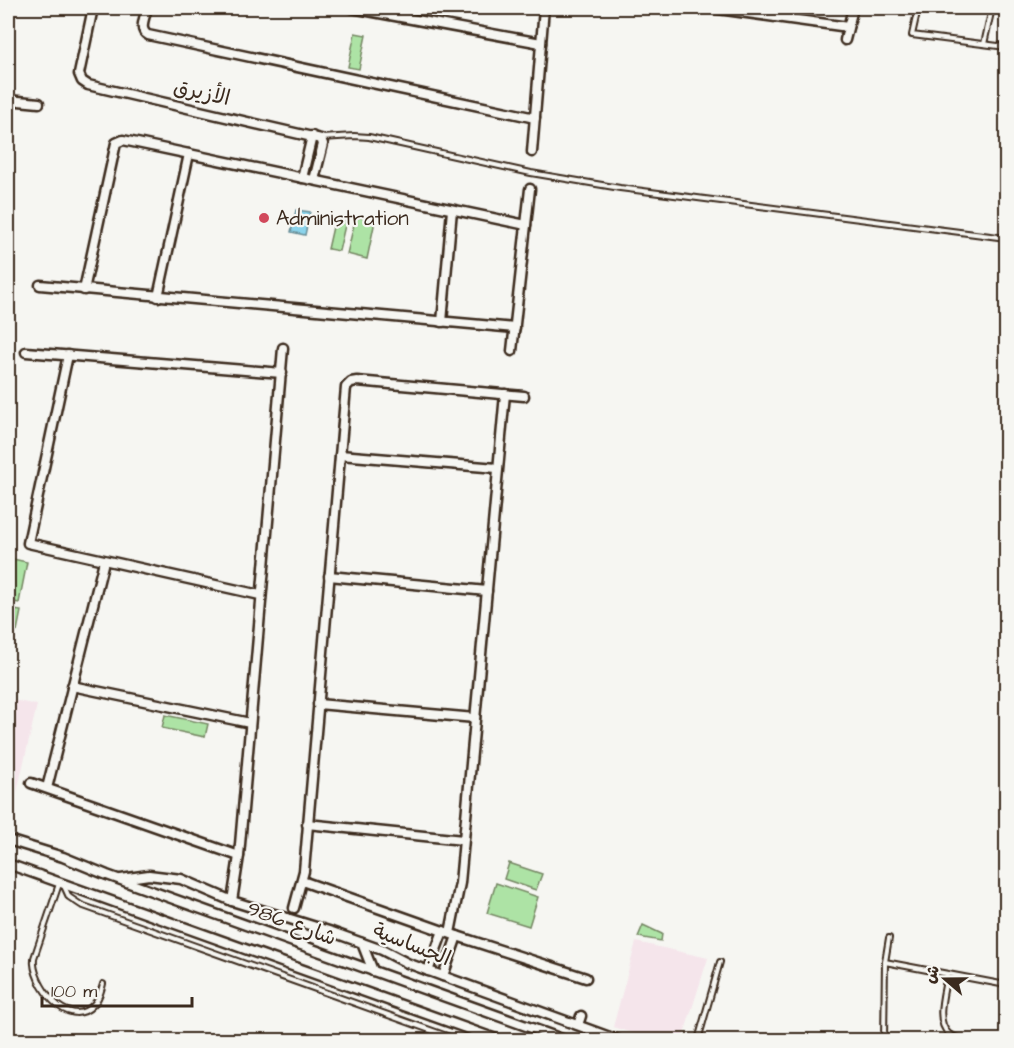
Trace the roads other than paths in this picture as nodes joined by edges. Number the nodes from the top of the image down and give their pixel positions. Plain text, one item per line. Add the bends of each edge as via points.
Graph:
1 (93, 8) edge
2 (147, 8) edge
3 (352, 8) edge
4 (404, 8) edge
5 (544, 8) edge
6 (711, 8) edge
7 (778, 8) edge
8 (853, 8) edge
9 (918, 8) edge
10 (993, 8) edge
11 (776, 17) junction
12 (402, 18) junction
13 (848, 27) junction
14 (845, 40) dead end
15 (541, 43) junction
16 (984, 44) junction
17 (1006, 47) edge
18 (8, 100) edge
19 (39, 103) dead end
20 (535, 118) junction
21 (317, 137) junction
22 (532, 152) dead end
23 (189, 154) junction
24 (302, 178) junction
25 (314, 180) junction
26 (530, 189) dead end
27 (452, 210) junction
28 (526, 225) junction
29 (1006, 238) edge
30 (40, 285) dead end
31 (84, 290) junction
32 (158, 297) junction
33 (442, 322) junction
34 (515, 328) junction
35 (283, 348) dead end
36 (512, 351) dead end
37 (26, 352) dead end
38 (68, 355) junction
39 (282, 373) junction
40 (505, 394) junction
41 (524, 396) dead end
42 (340, 455) junction
43 (497, 468) junction
44 (104, 561) junction
45 (329, 576) junction
46 (487, 591) junction
47 (260, 595) junction
48 (72, 686) junction
49 (318, 704) junction
50 (475, 718) junction
51 (250, 723) junction
52 (31, 783) dead end
53 (47, 788) junction
54 (307, 824) junction
55 (8, 840) edge
56 (463, 840) junction
57 (239, 856) junction
58 (8, 864) edge
59 (121, 879) junction
60 (302, 881) junction
61 (61, 885) junction
62 (232, 901) junction
63 (294, 908) dead end
64 (450, 934) junction
65 (889, 938) dead end
66 (362, 943) junction
67 (720, 962) dead end
68 (885, 962) junction
69 (373, 971) junction
70 (428, 971) junction
71 (948, 974) junction
72 (443, 976) junction
73 (586, 978) dead end
74 (104, 984) dead end
75 (1006, 985) edge
76 (444, 1035) junction
77 (447, 1041) edge
78 (458, 1041) edge
79 (499, 1041) edge
80 (565, 1041) edge
81 (618, 1041) edge
82 (698, 1041) edge
83 (884, 1041) edge
84 (967, 1041) edge

1 - 21 street, الأزيرق via 79,74 88,85
2 - 20 street via 142,29 148,35
3 - 12 street
4 - 12 lane
5 - 15 street
6 - 11 street
7 - 11 street
8 - 13 street
9 - 16 lane via 912,34
10 - 16 lane
11 - 13 street
12 - 15 street
13 - 14 street
15 - 20 street
16 - 17 lane
18 - 19 street
20 - 22 street
21 - 24 street
21 - 25 street via 322,144
21 - 29 lane via 369,137 531,173 620,188
23 - 24 street
23 - 31 street via 123,140 116,143
23 - 32 street
24 - 25 street
25 - 27 street
26 - 28 street
27 - 28 street
27 - 33 street
28 - 34 street
30 - 31 street
31 - 32 street
32 - 33 street
33 - 34 street
34 - 36 street
35 - 39 street
37 - 38 street
38 - 39 street
38 - 44 street via 28,543
39 - 47 street
40 - 41 street
40 - 42 street via 354,381 346,387
40 - 43 street
42 - 43 street
42 - 45 street
43 - 46 street
44 - 47 street
44 - 48 street
45 - 46 street
45 - 49 street
46 - 50 street
47 - 51 street
48 - 51 street
48 - 53 street
49 - 50 street
49 - 54 street
50 - 56 street
51 - 57 street
52 - 53 street
53 - 57 street
54 - 56 street
54 - 60 street
55 - 59 street, شارع 986
56 - 64 street
57 - 62 street
58 - 61 street, شارع 986
59 - 62 street, الجساسية via 171,876
59 - 69 street, شارع 986
60 - 63 street
60 - 64 street
61 - 74 lane via 34,958 37,976 61,1008 74,1013 92,1006
61 - 76 lane via 81,905
61 - 79 street, شارع 986
62 - 66 street, الجساسية
64 - 70 street
64 - 72 street
64 - 73 street
65 - 68 lane
66 - 69 street
66 - 70 street, الجساسية
67 - 82 lane
68 - 71 lane
68 - 83 lane
69 - 80 street, شارع 986
70 - 72 street, الجساسية
71 - 75 lane
71 - 84 lane via 942,1024 949,1035
72 - 81 street, الجساسية via 579,1020
76 - 77 lane
76 - 78 lane

